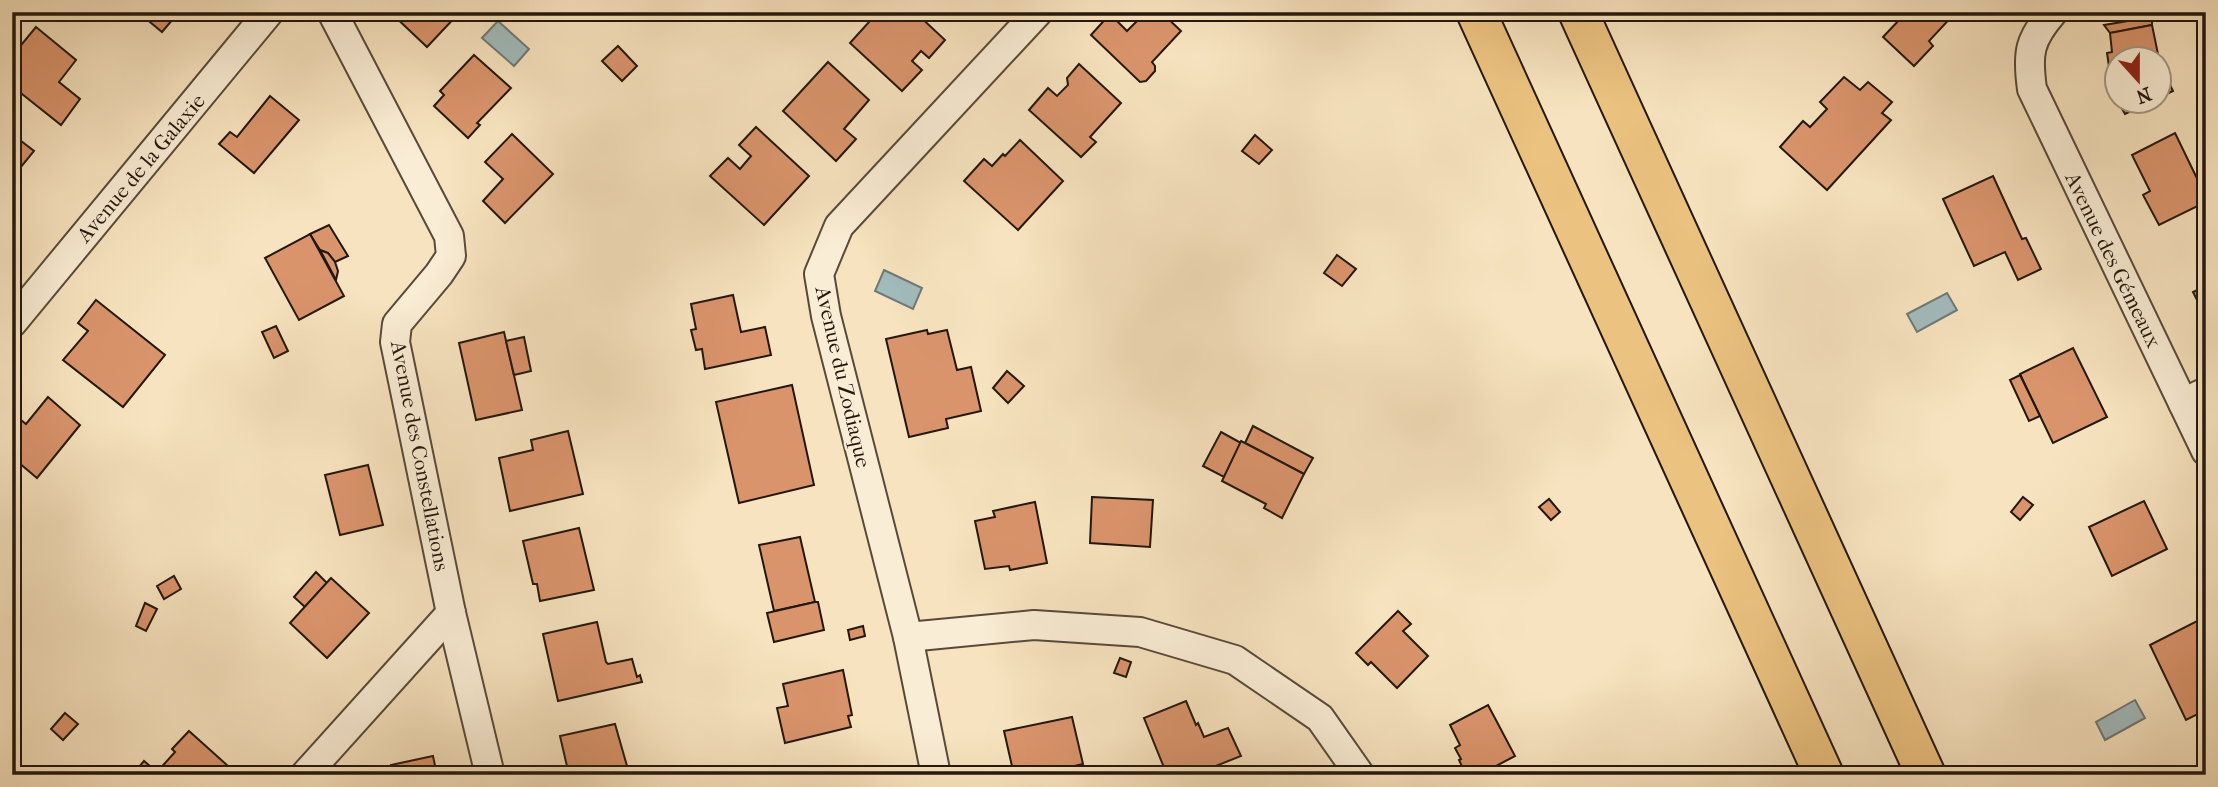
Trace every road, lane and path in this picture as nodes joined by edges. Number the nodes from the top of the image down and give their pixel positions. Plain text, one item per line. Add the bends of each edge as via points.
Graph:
1 (270, 12) edge
2 (332, 12) edge
3 (1038, 12) edge
4 (1476, 12) edge
5 (1578, 12) edge
6 (2053, 12) edge
7 (12, 323) edge
8 (2194, 397) edge
9 (2206, 451) edge
10 (451, 613) junction
11 (908, 637) junction
12 (305, 775) edge
13 (490, 775) edge
14 (936, 775) edge
15 (1360, 775) edge
16 (1824, 775) edge
17 (1926, 775) edge

1 - 7 street, Avenue de la Galaxie
2 - 10 street, Avenue des Constellations via 449,236 451,256 397,324 396,342
3 - 11 street, Avenue du Zodiaque via 839,226 819,274
4 - 16 highway
5 - 17 highway
6 - 8 street, Avenue des Gémeaux via 2031,44 2032,89
8 - 9 street, Avenue des Gémeaux
10 - 12 street
10 - 13 street, Avenue des Constellations
11 - 14 street, Avenue du Zodiaque
11 - 15 street via 1034,625 1127,631 1235,660 1320,718

